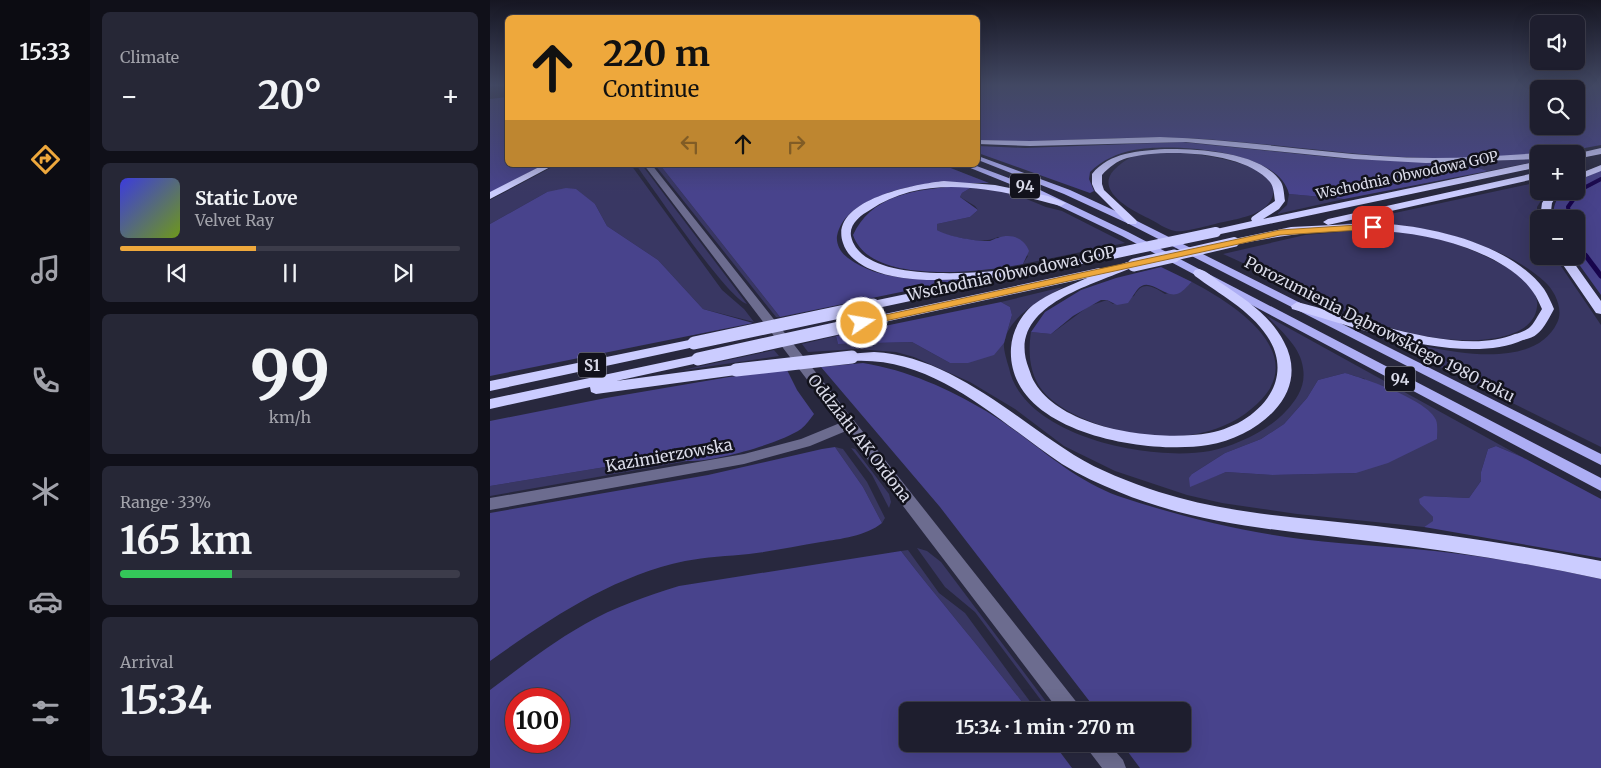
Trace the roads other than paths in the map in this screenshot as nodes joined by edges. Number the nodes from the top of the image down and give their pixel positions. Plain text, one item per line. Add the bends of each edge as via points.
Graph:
1 (980, 142) edge
2 (1598, 152) edge
3 (1585, 154) edge
4 (1530, 157) edge
5 (980, 159) edge
6 (1601, 162) edge
7 (1585, 165) edge
8 (1530, 166) edge
9 (546, 167) edge
10 (650, 167) edge
11 (972, 167) edge
12 (1601, 168) edge
13 (1585, 174) edge
14 (1530, 177) edge
15 (490, 196) edge
16 (1061, 203) junction
17 (1132, 222) junction
18 (1242, 227) junction
19 (1280, 232) junction
20 (1130, 265) junction
21 (1569, 265) edge
22 (1039, 270) junction
23 (1199, 273) junction
24 (1297, 306) junction
25 (1601, 310) edge
26 (490, 386) edge
27 (547, 392) junction
28 (490, 404) edge
29 (849, 425) junction
30 (1601, 460) edge
31 (1601, 485) edge
32 (490, 504) edge
33 (1601, 570) edge
34 (1064, 702) edge
35 (1102, 752) edge
36 (1115, 768) edge

1 - 4 highway via 1174,140 1409,160
2 - 3 highway
5 - 17 main road, Porozumienia Dąbrowskiego 1980 roku / 94 via 1067,192
6 - 7 highway
8 - 18 highway, Wschodnia Obwodowa GOP / S1
9 - 15 highway
10 - 29 street, Oddziału AK Ordona
11 - 16 main road, Porozumienia Dąbrowskiego 1980 roku / 94
12 - 13 highway
14 - 19 highway, Wschodnia Obwodowa GOP / S1
16 - 22 highway via 995,187 963,184 927,186 900,192 860,210 847,226 845,235 849,246 862,260 900,273 962,275
16 - 23 main road, Porozumienia Dąbrowskiego 1980 roku / 94
17 - 18 highway via 1100,191 1097,174 1110,162 1128,155 1183,150 1236,159 1275,180 1280,200 1266,214
17 - 24 main road, Porozumienia Dąbrowskiego 1980 roku / 94
18 - 22 highway, Wschodnia Obwodowa GOP / S1, bridge
19 - 20 highway, Wschodnia Obwodowa GOP / S1, bridge
19 - 24 highway via 1388,227 1441,237 1482,251 1518,271 1542,293 1548,310 1538,328 1524,336 1472,345 1421,340
20 - 23 highway via 1039,308 1027,319 1017,349 1025,380 1035,395 1063,417 1104,432 1153,441 1210,439 1231,432 1264,412 1282,390 1286,360 1274,336 1262,322
20 - 27 highway, Wschodnia Obwodowa GOP / S1, bridge
21 - 25 highway
22 - 26 highway, Wschodnia Obwodowa GOP / S1, bridge
23 - 31 main road, Porozumienia Dąbrowskiego 1980 roku / 94
24 - 30 main road, Porozumienia Dąbrowskiego 1980 roku / 94
27 - 28 highway, Wschodnia Obwodowa GOP / S1
27 - 33 highway, bridge via 608,389 852,357 895,359 946,380 994,406 1079,467 1154,497 1294,525 1521,553
29 - 32 street, Kazimierzowska via 805,443 744,460
29 - 34 street, Oddziału AK Ordona
35 - 36 street

